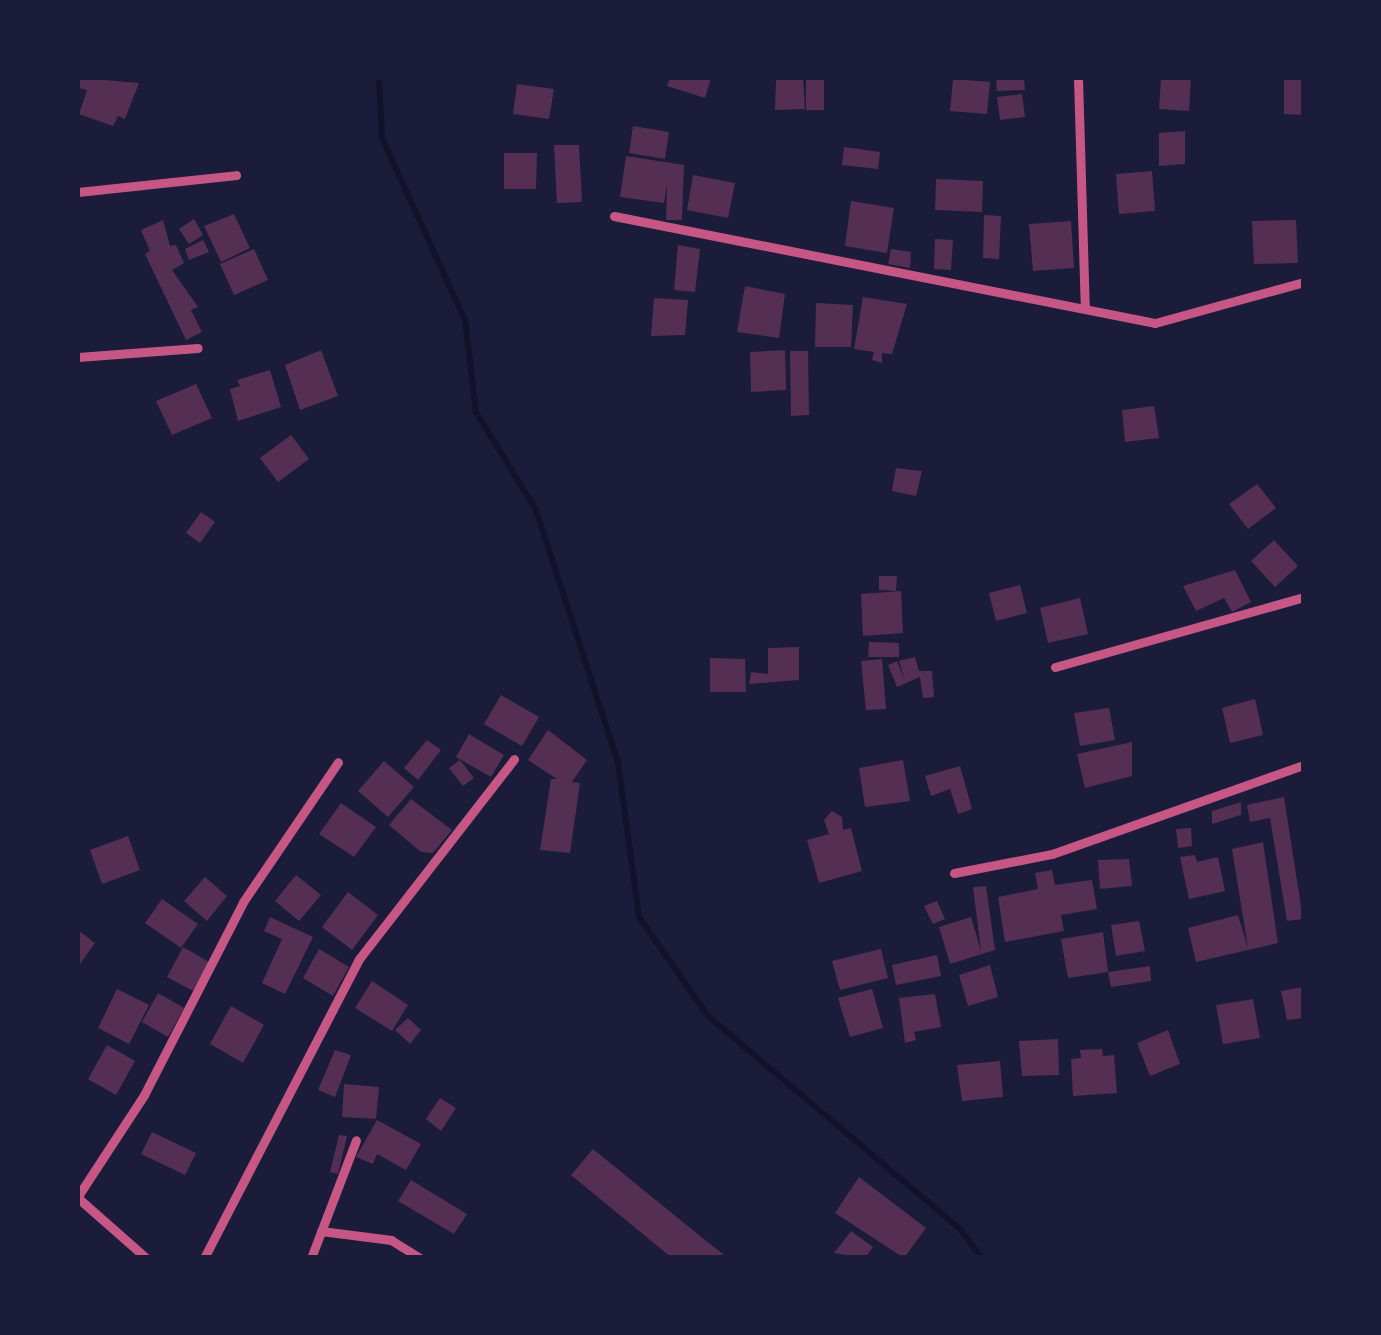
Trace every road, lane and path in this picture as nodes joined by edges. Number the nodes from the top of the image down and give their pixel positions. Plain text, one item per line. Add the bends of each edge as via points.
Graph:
1 (1078, 78) edge
2 (236, 175) dead end
3 (78, 192) edge
4 (614, 216) dead end
5 (1304, 282) edge
6 (1084, 308) junction
7 (198, 348) dead end
8 (78, 357) edge
9 (1304, 597) edge
10 (1055, 667) dead end
11 (514, 759) dead end
12 (338, 762) dead end
13 (1304, 765) edge
14 (954, 873) dead end
15 (356, 1140) dead end
16 (78, 1197) edge
17 (322, 1231) junction
18 (146, 1258) edge
19 (204, 1258) edge
20 (311, 1258) edge
21 (420, 1258) edge

1 - 6 street
2 - 3 street
4 - 6 street
5 - 6 street via 1155,323
7 - 8 street
9 - 10 street
11 - 19 street via 359,959
12 - 16 street via 243,902 144,1095
13 - 14 street via 1052,854
15 - 17 street
16 - 18 street
17 - 20 street
17 - 21 street via 391,1240

